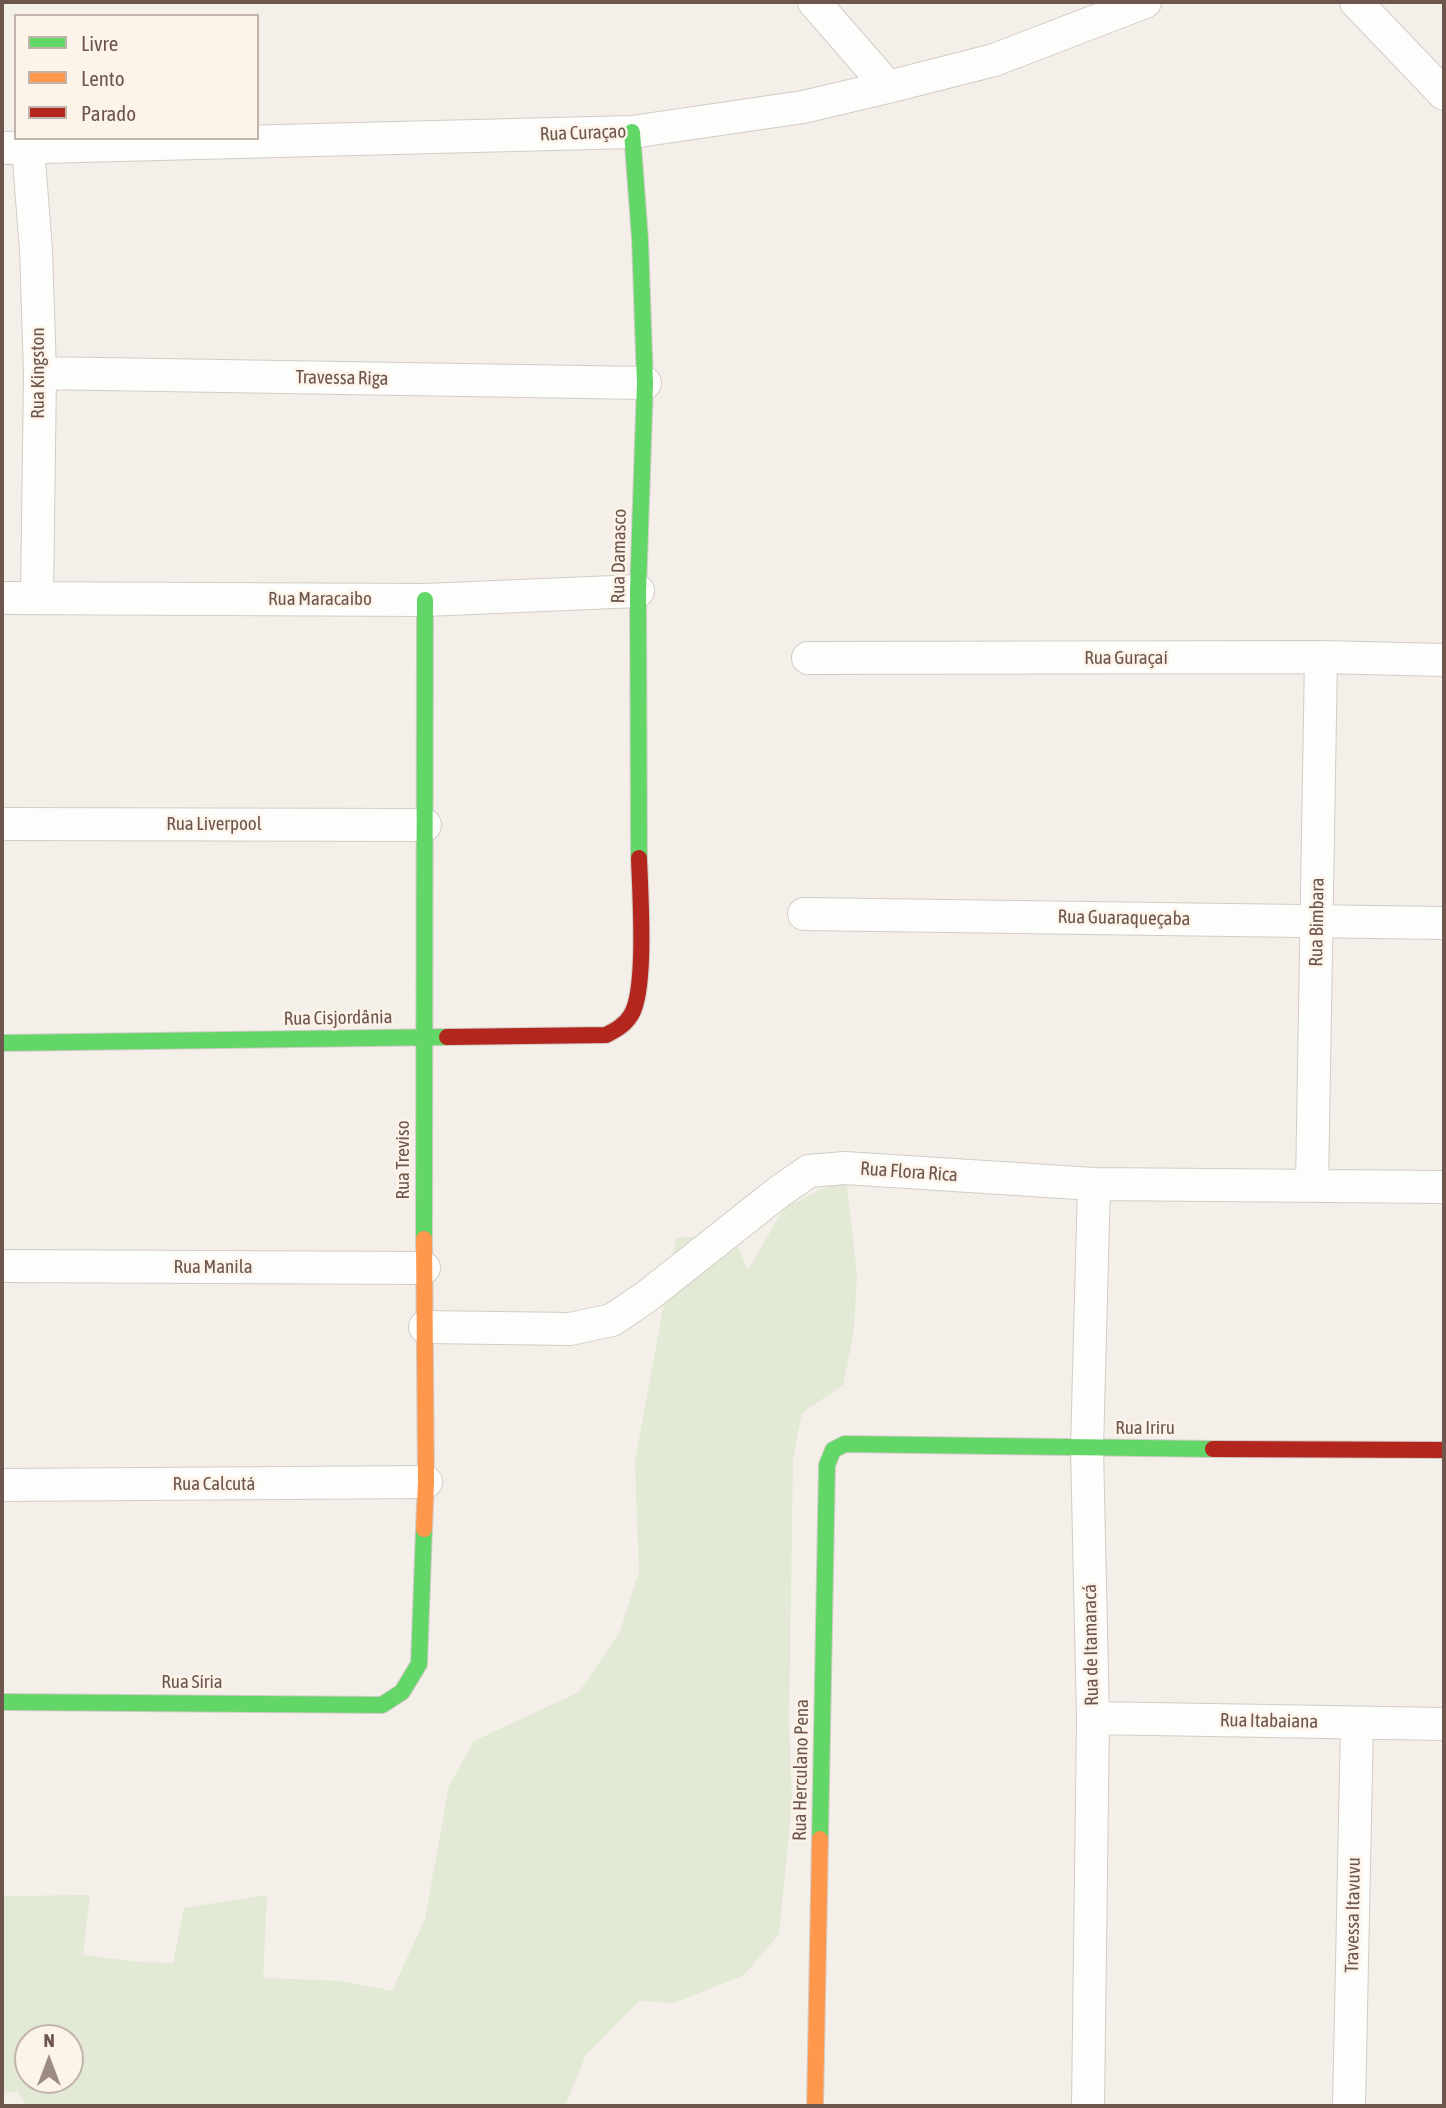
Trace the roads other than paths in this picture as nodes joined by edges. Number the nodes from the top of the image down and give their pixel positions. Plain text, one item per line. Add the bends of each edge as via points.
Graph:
1 (814, 2) edge
2 (1356, 2) edge
3 (1136, 3) edge
4 (888, 87) junction
5 (1444, 94) edge
6 (632, 132) junction
7 (15, 148) edge
8 (40, 373) junction
9 (645, 383) junction
10 (638, 591) junction
11 (2, 598) edge
12 (37, 598) junction
13 (425, 600) junction
14 (1321, 657) junction
15 (808, 658) dead end
16 (1444, 660) edge
17 (2, 824) edge
18 (425, 825) junction
19 (804, 914) dead end
20 (1317, 921) junction
21 (1444, 923) edge
22 (640, 981) joint
23 (425, 1038) junction
24 (2, 1043) edge
25 (1094, 1184) junction
26 (1312, 1186) junction
27 (1444, 1187) edge
28 (2, 1266) edge
29 (424, 1268) junction
30 (425, 1327) junction
31 (845, 1444) joint
32 (1087, 1448) junction
33 (1444, 1450) edge
34 (426, 1482) junction
35 (2, 1485) edge
36 (2, 1702) edge
37 (382, 1705) joint
38 (1093, 1717) junction
39 (1357, 1723) junction
40 (1444, 1724) edge
41 (815, 2106) edge
42 (1088, 2106) edge
43 (1349, 2106) edge

1 - 4 street
2 - 5 street
3 - 4 street, Rua Curaçao via 994,60
4 - 6 street, Rua Curaçao via 803,107
6 - 7 street, Rua Curaçao
6 - 9 street, Rua Damasco
7 - 8 street, Rua Kingston via 36,250
8 - 9 street, Travessa Riga
8 - 12 street, Rua Kingston
9 - 10 street, Rua Damasco
10 - 13 street, Rua Maracaibo
10 - 22 street, Rua Damasco
11 - 12 street, Rua Maracaibo
12 - 13 street, Rua Maracaibo
13 - 18 street, Rua Treviso
14 - 15 street, Rua Guraçaí
14 - 16 street, Rua Guraçaí
14 - 20 street, Rua Bimbara
17 - 18 street, Rua Liverpool
18 - 23 street, Rua Treviso
19 - 20 street, Rua Guaraqueçaba
20 - 21 street, Rua Guaraqueçaba
20 - 26 street, Rua Bimbara
22 - 23 street, Rua Cisjordânia via 632,1014 623,1026 606,1035
23 - 24 street, Rua Cisjordânia
23 - 29 street, Rua Treviso
25 - 26 street, Rua Flora Rica
25 - 30 street, Rua Flora Rica via 845,1168 808,1171 612,1321 570,1329
25 - 32 street, Rua de Itamaracá
26 - 27 street, Rua Flora Rica
28 - 29 street, Rua Manila
29 - 30 street, Rua Treviso
30 - 34 street, Rua Treviso
31 - 32 street, Rua Iriru
31 - 41 street, Rua Herculano Pena via 833,1450 827,1465
32 - 33 street, Rua Iriru
32 - 38 street, Rua de Itamaracá
34 - 35 street, Rua Calcutá
34 - 37 street, Rua Treviso via 419,1664 402,1692
36 - 37 street, Rua Síria
38 - 39 street, Rua Itabaiana
38 - 42 street, Rua de Itamaracá
39 - 40 street, Rua Itabaiana
39 - 43 street, Travessa Itavuvu

